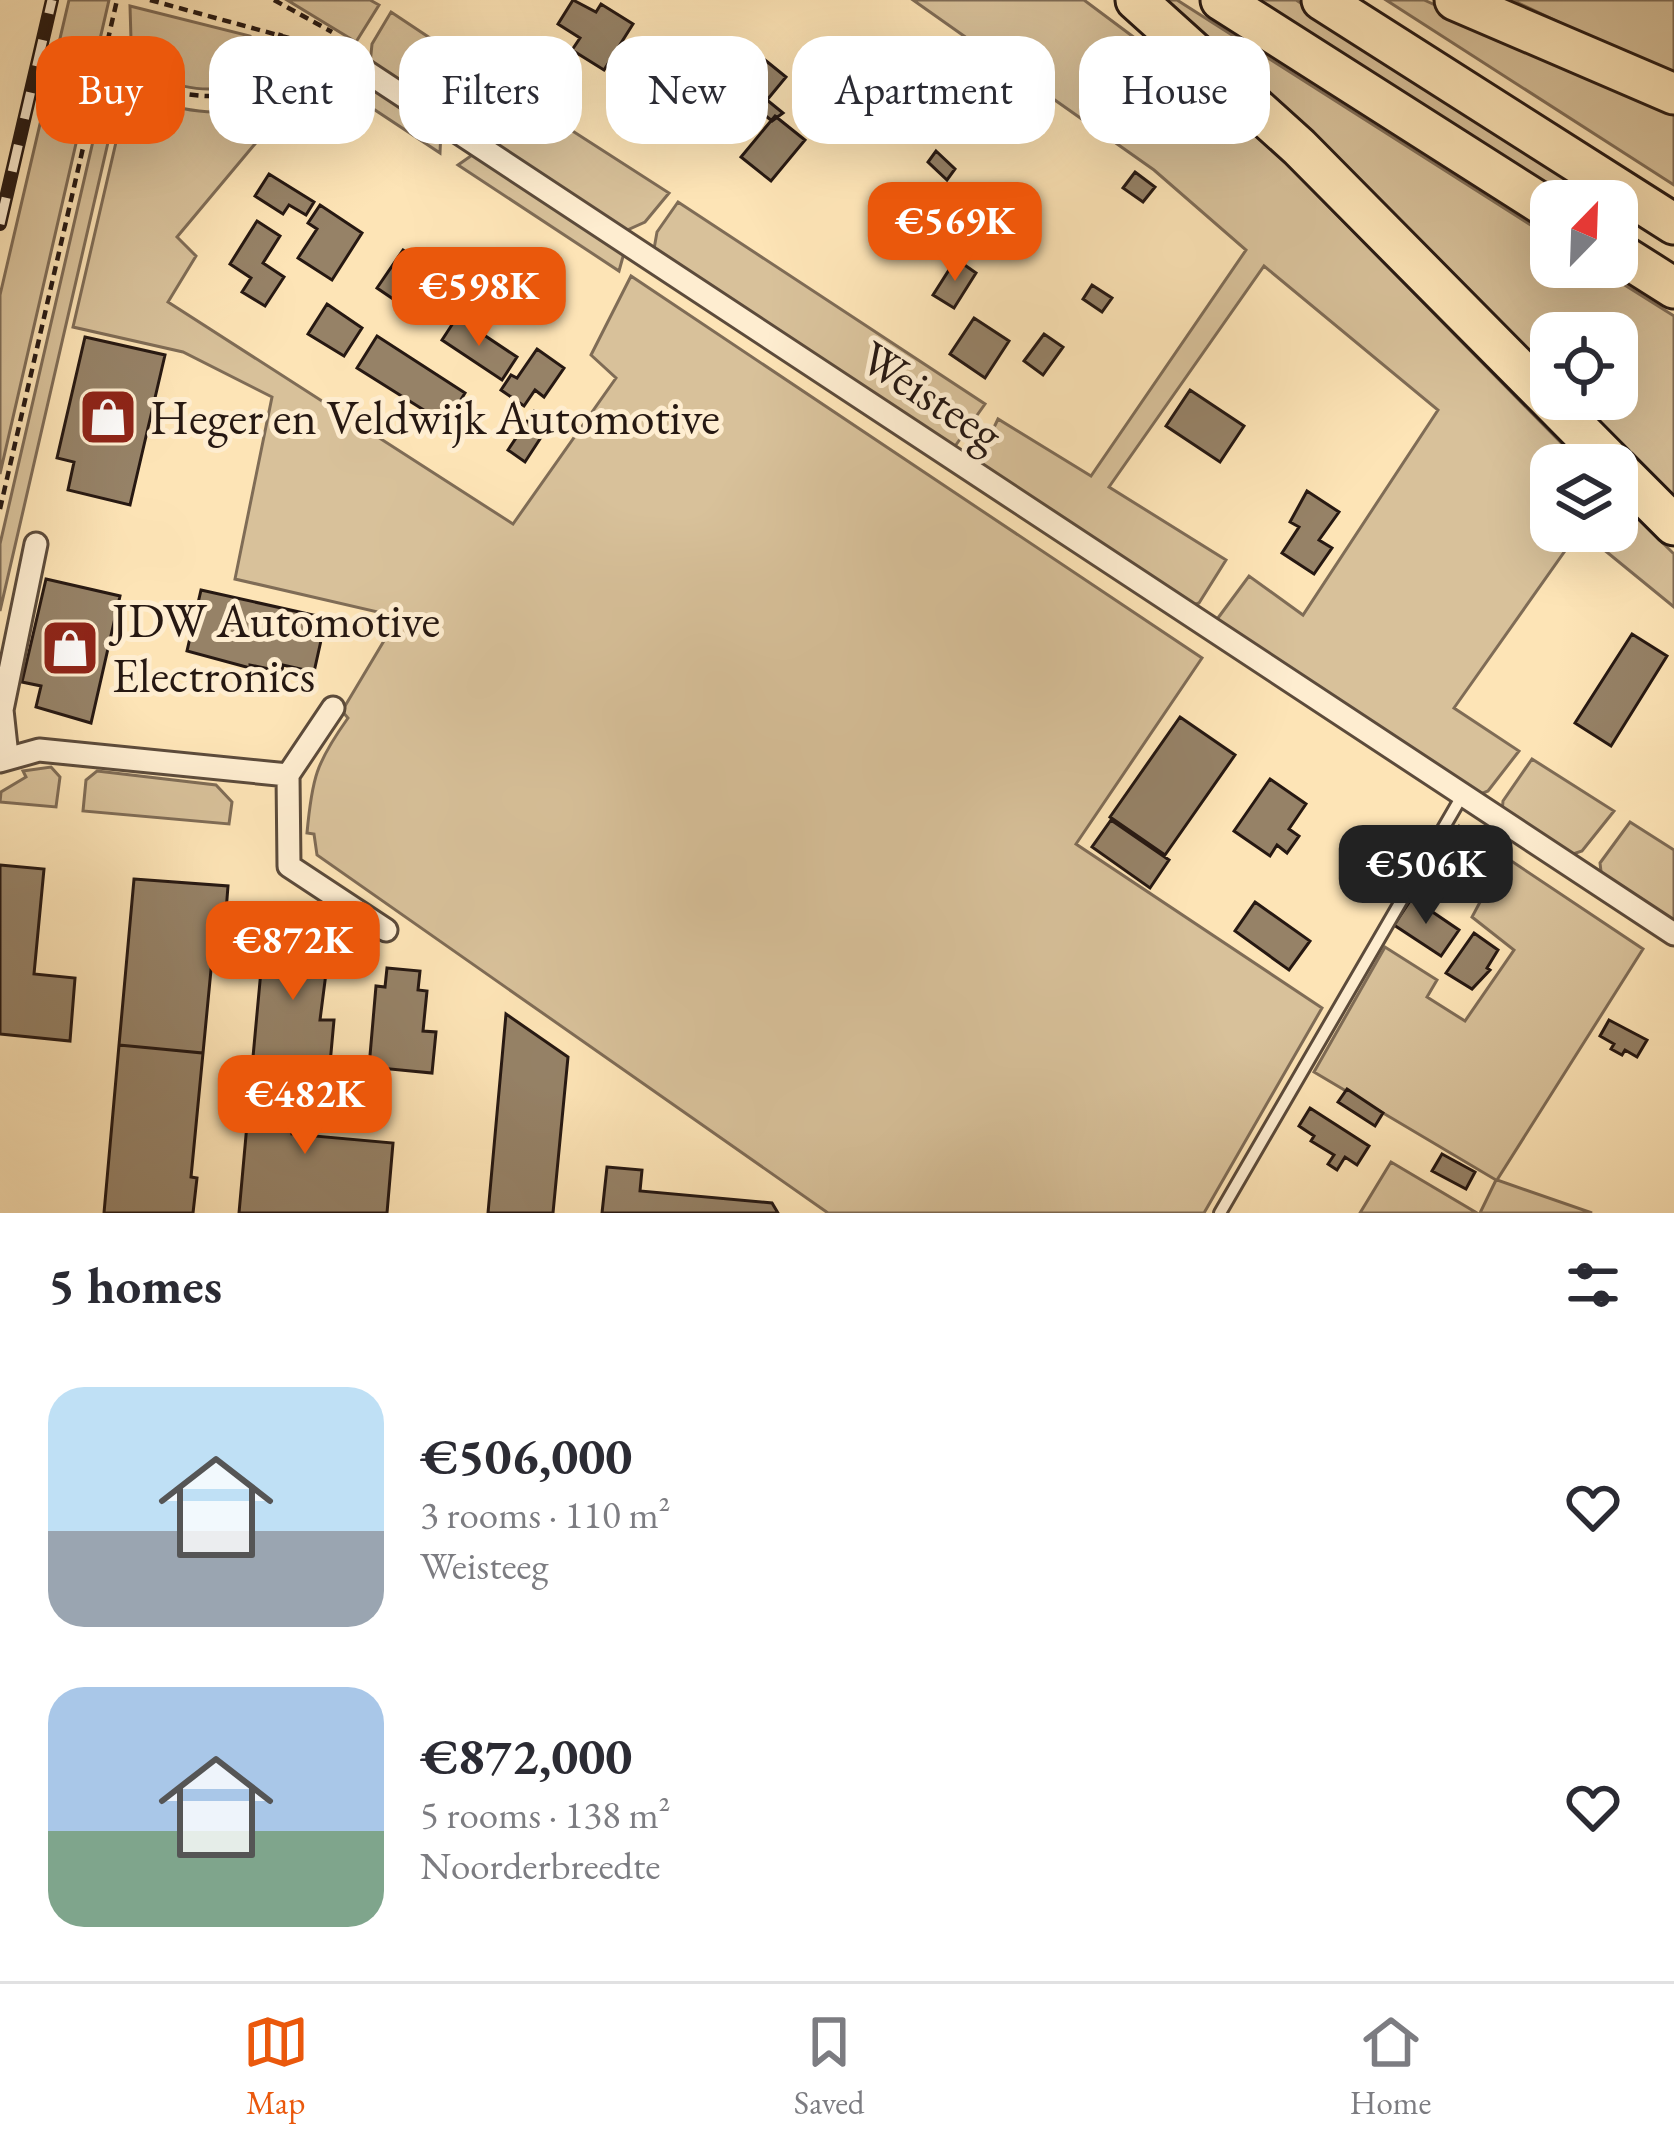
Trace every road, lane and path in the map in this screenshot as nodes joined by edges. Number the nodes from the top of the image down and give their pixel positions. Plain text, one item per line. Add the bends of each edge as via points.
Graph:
1 (117, 0) edge
2 (150, 0) edge
3 (274, 0) edge
4 (1136, 0) edge
5 (1221, 0) edge
6 (1322, 0) edge
7 (1455, 0) edge
8 (281, 33) junction
9 (109, 36) edge
10 (288, 36) edge
11 (339, 36) edge
12 (375, 78) edge
13 (185, 90) edge
14 (1674, 94) edge
15 (84, 144) edge
16 (1530, 197) edge
17 (1674, 224) edge
18 (1638, 265) edge
19 (1674, 288) edge
20 (1592, 444) edge
21 (1638, 490) edge
22 (0, 508) edge
23 (1674, 525) edge
24 (36, 544) dead end
25 (333, 708) dead end
26 (4, 759) edge
27 (288, 775) junction
28 (1462, 796) junction
29 (386, 930) dead end
30 (1674, 934) edge
31 (1220, 1213) edge

1 - 9 path
2 - 8 path
3 - 11 path
4 - 20 highway via 1284,133
5 - 16 highway
6 - 17 highway
7 - 14 highway
8 - 10 path
8 - 13 path via 251,87 224,98
12 - 28 street, Weisteeg
15 - 22 path
18 - 19 highway
21 - 23 highway
24 - 26 street via 2,710
25 - 27 street
26 - 27 street via 39,749
27 - 29 street via 289,866
28 - 30 street, Weisteeg
28 - 31 lane

